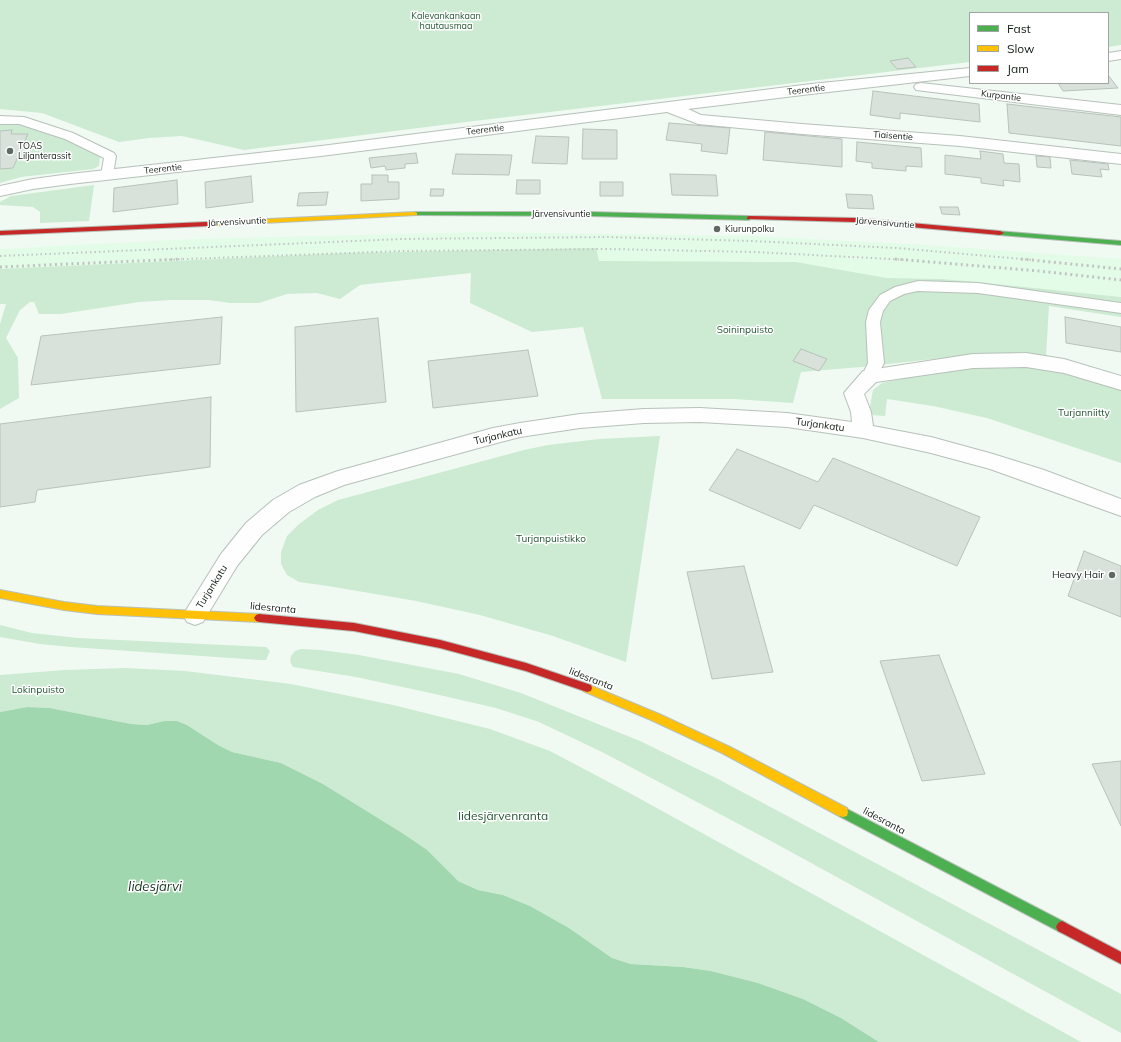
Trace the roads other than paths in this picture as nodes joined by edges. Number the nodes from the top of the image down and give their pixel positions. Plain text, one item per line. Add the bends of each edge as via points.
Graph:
1 (1121, 55) edge
2 (1109, 56) edge
3 (969, 72) edge
4 (882, 82) junction
5 (668, 107) junction
6 (1121, 110) edge
7 (0, 120) edge
8 (1121, 159) edge
9 (107, 175) junction
10 (0, 191) edge
11 (0, 233) edge
12 (1121, 243) edge
13 (1121, 308) edge
14 (870, 376) junction
15 (1121, 383) edge
16 (863, 431) junction
17 (1121, 508) edge
18 (0, 594) edge
19 (195, 614) junction
20 (1121, 958) edge

1 - 2 street
3 - 4 street, Teerentie
4 - 5 street, Teerentie
4 - 6 street, Kurpantie
5 - 8 street, Tiaisentie via 698,119 967,142
5 - 9 street, Teerentie
7 - 9 lane via 20,120 69,136 110,156
9 - 10 street, Teerentie via 33,184
11 - 12 street, Järvensivuntie via 442,213 590,214 855,220
13 - 14 lane via 978,288 918,286 900,290 885,298 876,310 873,322 876,363
14 - 15 street via 973,361 1026,360 1064,366
14 - 16 street via 854,393 861,412
16 - 17 street, Turjankatu via 978,458 1036,476
16 - 19 street, Turjankatu via 749,417 631,417 520,430 390,464 307,491 275,510 254,529 228,560
18 - 19 street, Iidesranta via 97,610
19 - 20 street, Iidesranta via 301,621 397,635 526,667 587,688 726,750

